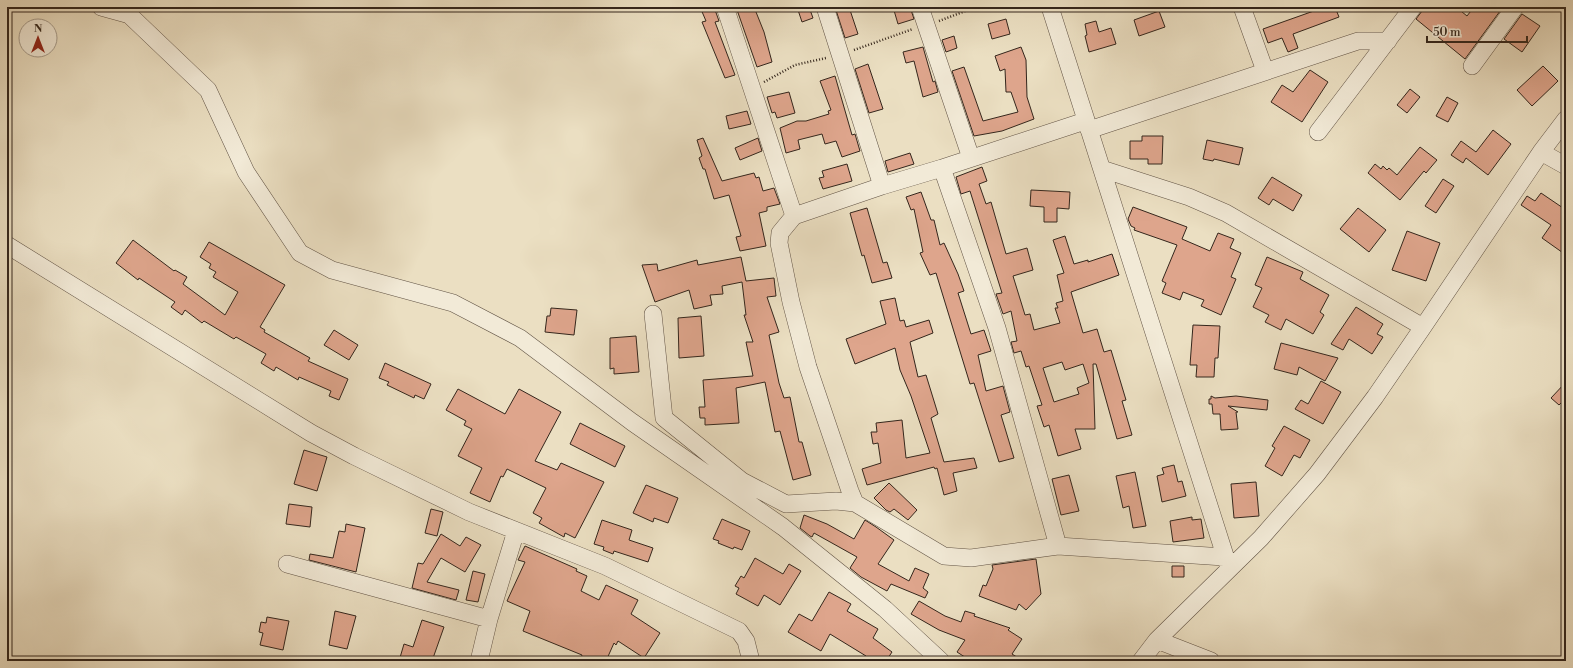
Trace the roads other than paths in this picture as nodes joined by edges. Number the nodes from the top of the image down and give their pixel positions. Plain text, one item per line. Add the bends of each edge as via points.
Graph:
1 (101, 7) edge
2 (725, 7) edge
3 (824, 7) edge
4 (920, 7) edge
5 (1050, 7) edge
6 (1242, 7) edge
7 (1413, 7) edge
8 (1515, 7) edge
9 (125, 11) edge
10 (1388, 41) junction
11 (1472, 66) dead end
12 (1265, 71) junction
13 (1566, 119) edge
14 (1087, 126) junction
15 (1318, 132) dead end
16 (1541, 152) junction
17 (971, 158) junction
18 (1566, 166) edge
19 (942, 168) junction
20 (1102, 169) junction
21 (882, 186) junction
22 (794, 216) junction
23 (7, 245) edge
24 (653, 314) dead end
25 (1423, 327) junction
26 (855, 503) junction
27 (516, 531) junction
28 (1058, 546) junction
29 (1227, 562) junction
30 (287, 564) dead end
31 (489, 619) junction
32 (1157, 640) junction
33 (479, 661) edge
34 (751, 661) edge
35 (941, 661) edge
36 (1141, 661) edge
37 (1211, 661) edge

1 - 9 street
2 - 22 street
3 - 21 street
4 - 17 street
5 - 14 street
6 - 12 street
7 - 10 street
8 - 11 street
9 - 35 street via 208,90 246,172 300,253 332,270 453,303 520,338 632,422 783,527 885,609
10 - 12 street via 1358,40
10 - 15 street
12 - 14 street
13 - 16 street
14 - 17 street
14 - 20 street
16 - 18 street
16 - 25 street
17 - 19 street
19 - 21 street
19 - 28 street via 996,328
20 - 25 street via 1190,197 1226,213
20 - 29 street
21 - 22 street
22 - 26 street via 780,233 779,243 791,302 810,374
23 - 27 street via 310,432 469,512
24 - 26 street via 662,412 668,423 742,481 786,504 836,501
25 - 29 street via 1375,397 1317,474 1261,538
26 - 28 street via 944,556 971,558
27 - 31 street
27 - 34 street via 605,566 739,631 746,641
28 - 29 street
29 - 32 street
30 - 31 street
31 - 33 street
32 - 36 street
32 - 37 street

